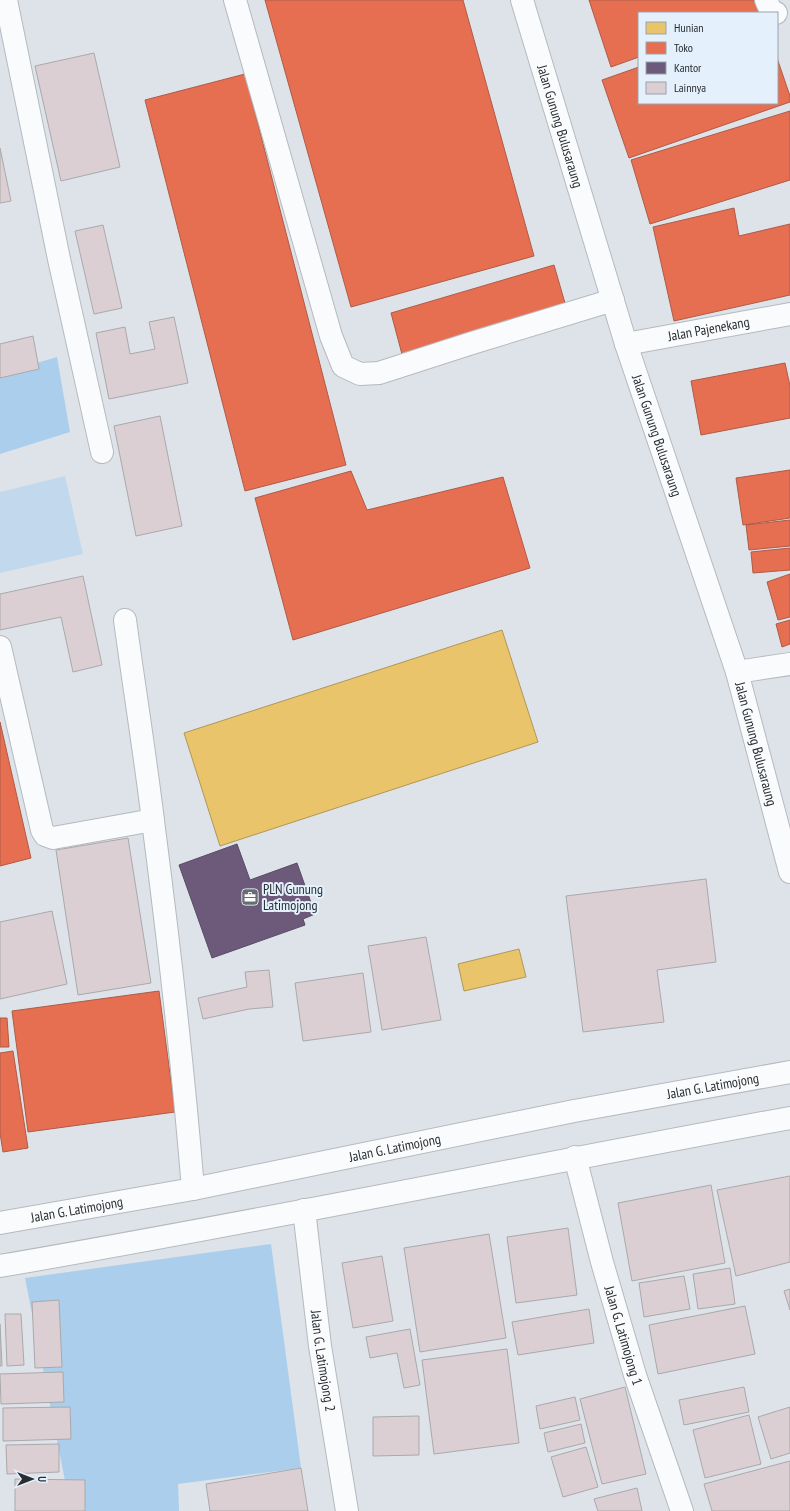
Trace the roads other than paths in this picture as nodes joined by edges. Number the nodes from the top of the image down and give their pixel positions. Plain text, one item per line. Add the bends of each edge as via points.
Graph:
1 (6, 0) edge
2 (235, 0) edge
3 (522, 0) edge
4 (766, 0) edge
5 (775, 12) edge
6 (778, 14) edge
7 (790, 19) edge
8 (613, 300) junction
9 (790, 314) edge
10 (626, 344) junction
11 (102, 452) dead end
12 (125, 620) dead end
13 (0, 647) edge
14 (790, 664) edge
15 (737, 672) junction
16 (153, 820) junction
17 (790, 872) edge
18 (790, 1072) edge
19 (790, 1118) edge
20 (575, 1158) junction
21 (193, 1189) junction
22 (304, 1210) junction
23 (0, 1222) edge
24 (0, 1266) edge
25 (347, 1511) edge
26 (682, 1511) edge

1 - 11 main road
2 - 8 main road via 331,336 343,366 360,374 379,373
3 - 8 main road, Jalan Gunung Bulusaraung
4 - 5 main road
6 - 7 main road via 787,20
8 - 10 main road, Jalan Gunung Bulusaraung
9 - 10 main road, Jalan Pajenekang
10 - 15 main road, Jalan Gunung Bulusaraung
12 - 16 main road
13 - 16 main road via 45,835 53,838
14 - 15 main road
15 - 17 main road, Jalan Gunung Bulusaraung
16 - 21 main road via 185,1088
18 - 21 main road, Jalan G. Latimojong via 574,1111
19 - 20 main road
20 - 22 main road
20 - 26 main road, Jalan G. Latimojong 1 via 635,1375
21 - 23 main road, Jalan G. Latimojong
22 - 24 main road via 142,1242
22 - 25 main road, Jalan G. Latimojong 2 via 320,1346

